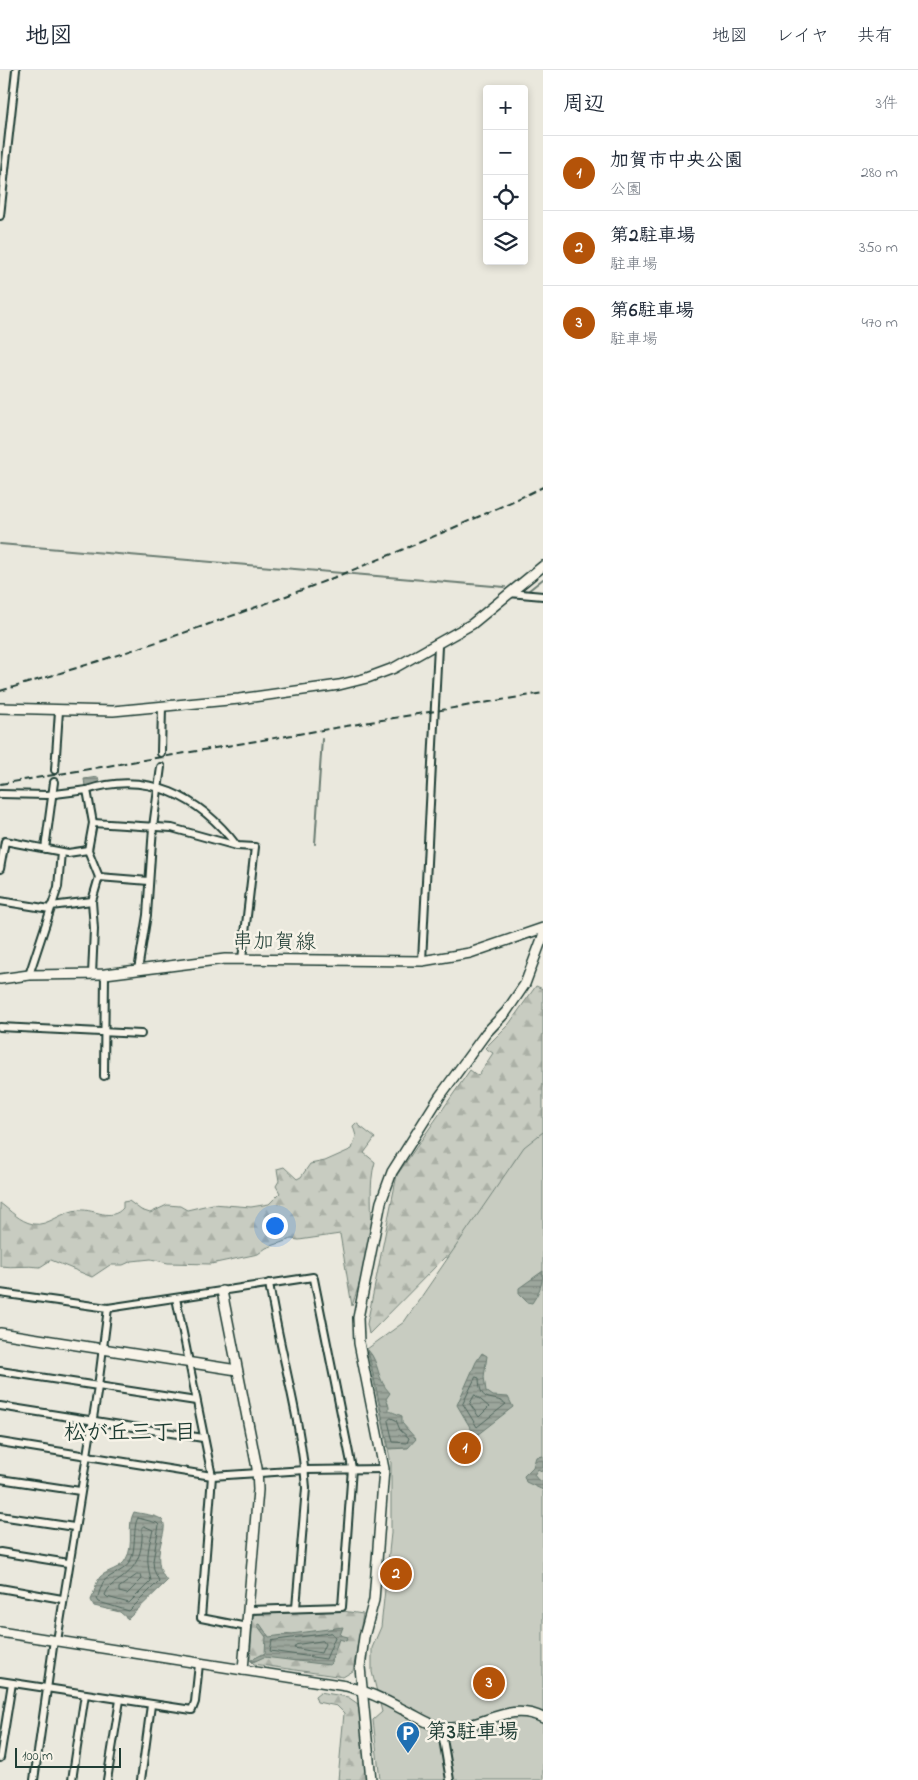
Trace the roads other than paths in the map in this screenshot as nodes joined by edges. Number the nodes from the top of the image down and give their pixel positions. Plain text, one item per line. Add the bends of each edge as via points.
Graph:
1 (16, 70) edge
2 (0, 216) edge
3 (543, 566) edge
4 (510, 592) junction
5 (543, 596) edge
6 (438, 646) junction
7 (162, 706) junction
8 (0, 708) edge
9 (59, 711) junction
10 (161, 753) tunnel mouth
11 (161, 768) tunnel mouth
12 (54, 770) dead end
13 (54, 782) dead end
14 (158, 786) junction
15 (87, 790) junction
16 (0, 794) edge
17 (52, 795) junction
18 (93, 823) junction
19 (153, 827) junction
20 (2, 840) edge
21 (237, 846) junction
22 (45, 849) junction
23 (88, 850) junction
24 (61, 852) junction
25 (0, 869) edge
26 (99, 877) junction
27 (149, 881) junction
28 (92, 900) junction
29 (0, 901) edge
30 (51, 907) junction
31 (543, 928) edge
32 (543, 936) edge
33 (242, 959) junction
34 (422, 961) junction
35 (138, 970) junction
36 (105, 974) junction
37 (29, 975) junction
38 (92, 975) junction
39 (0, 979) edge
40 (0, 1026) edge
41 (106, 1031) junction
42 (141, 1034) dead end
43 (104, 1076) dead end
44 (269, 1283) junction
45 (222, 1290) junction
46 (0, 1293) edge
47 (176, 1298) junction
48 (108, 1308) junction
49 (0, 1333) edge
50 (103, 1349) junction
51 (189, 1363) junction
52 (237, 1370) junction
53 (0, 1371) edge
54 (98, 1387) junction
55 (196, 1401) junction
56 (0, 1406) edge
57 (92, 1421) junction
58 (203, 1438) junction
59 (0, 1442) edge
60 (86, 1456) junction
61 (352, 1468) junction
62 (384, 1469) junction
63 (305, 1470) junction
64 (257, 1473) junction
65 (212, 1476) junction
66 (0, 1479) edge
67 (80, 1491) junction
68 (0, 1516) edge
69 (74, 1527) junction
70 (0, 1552) edge
71 (68, 1563) junction
72 (0, 1588) edge
73 (62, 1598) junction
74 (296, 1608) junction
75 (249, 1610) junction
76 (247, 1627) junction
77 (0, 1632) edge
78 (56, 1640) junction
79 (200, 1664) junction
80 (243, 1670) junction
81 (0, 1681) edge
82 (12, 1683) junction
83 (48, 1688) junction
84 (361, 1690) junction
85 (85, 1694) junction
86 (120, 1700) junction
87 (152, 1705) junction
88 (543, 1718) edge
89 (441, 1727) junction
90 (0, 1758) edge
91 (34, 1780) edge
92 (72, 1780) edge
93 (107, 1780) edge
94 (140, 1780) edge
95 (371, 1780) edge
96 (450, 1780) edge

1 - 2 street
3 - 4 street
4 - 5 street
4 - 6 street via 472,624
6 - 7 street via 394,668 339,685
6 - 34 street
7 - 9 street via 113,711
7 - 10 street
8 - 9 street
9 - 12 street
11 - 14 street
13 - 17 street
14 - 15 street via 122,782
14 - 19 street
14 - 21 street via 185,798 229,835
15 - 17 street
15 - 18 street
16 - 17 street
17 - 22 street
18 - 19 street
18 - 23 street
19 - 21 street via 191,832
19 - 27 street
20 - 22 street
20 - 25 street
21 - 33 street via 255,847
22 - 24 street
23 - 24 street via 68,854
23 - 26 street
24 - 30 street via 58,888
26 - 27 street
26 - 28 street
27 - 35 street
28 - 30 street
28 - 38 street
29 - 30 street
30 - 37 street
31 - 34 street, 串加賀線 via 470,953
32 - 62 street via 525,984 440,1096 385,1186 358,1318 359,1343
33 - 34 street, 串加賀線
33 - 35 street, 串加賀線
35 - 36 street, 串加賀線
36 - 38 street, 串加賀線
36 - 41 street
37 - 38 street, 串加賀線
37 - 39 street, 串加賀線
40 - 41 street
41 - 42 street
41 - 43 street
44 - 45 street
44 - 61 street via 314,1278
44 - 63 street
45 - 47 street
45 - 52 street
46 - 48 street
47 - 48 street
47 - 51 street
48 - 50 street
49 - 50 street
50 - 51 street
50 - 54 street
51 - 52 street
51 - 55 street
52 - 64 street
53 - 54 street
54 - 55 street
54 - 57 street
55 - 58 street
56 - 57 street
57 - 58 street
57 - 60 street
58 - 65 street
59 - 60 street
60 - 65 street
60 - 67 street
61 - 62 street
61 - 63 street
61 - 74 street via 342,1606
62 - 84 street via 374,1600 361,1657
63 - 64 street
63 - 74 street
64 - 65 street
64 - 75 street
65 - 76 street via 201,1618
66 - 67 street
67 - 69 street
68 - 69 street
69 - 71 street
70 - 71 street
71 - 73 street
72 - 73 street
73 - 78 street
74 - 75 street
75 - 76 street
76 - 80 street
77 - 78 street
78 - 79 street
78 - 83 street
79 - 80 street
79 - 87 street via 192,1710
80 - 84 street
81 - 82 street
82 - 83 street
82 - 90 street
83 - 85 street
83 - 91 street
84 - 89 street
84 - 95 street
85 - 86 street
85 - 92 street
86 - 87 street
86 - 93 street
87 - 94 street
88 - 89 street via 514,1712 462,1727
89 - 96 street

